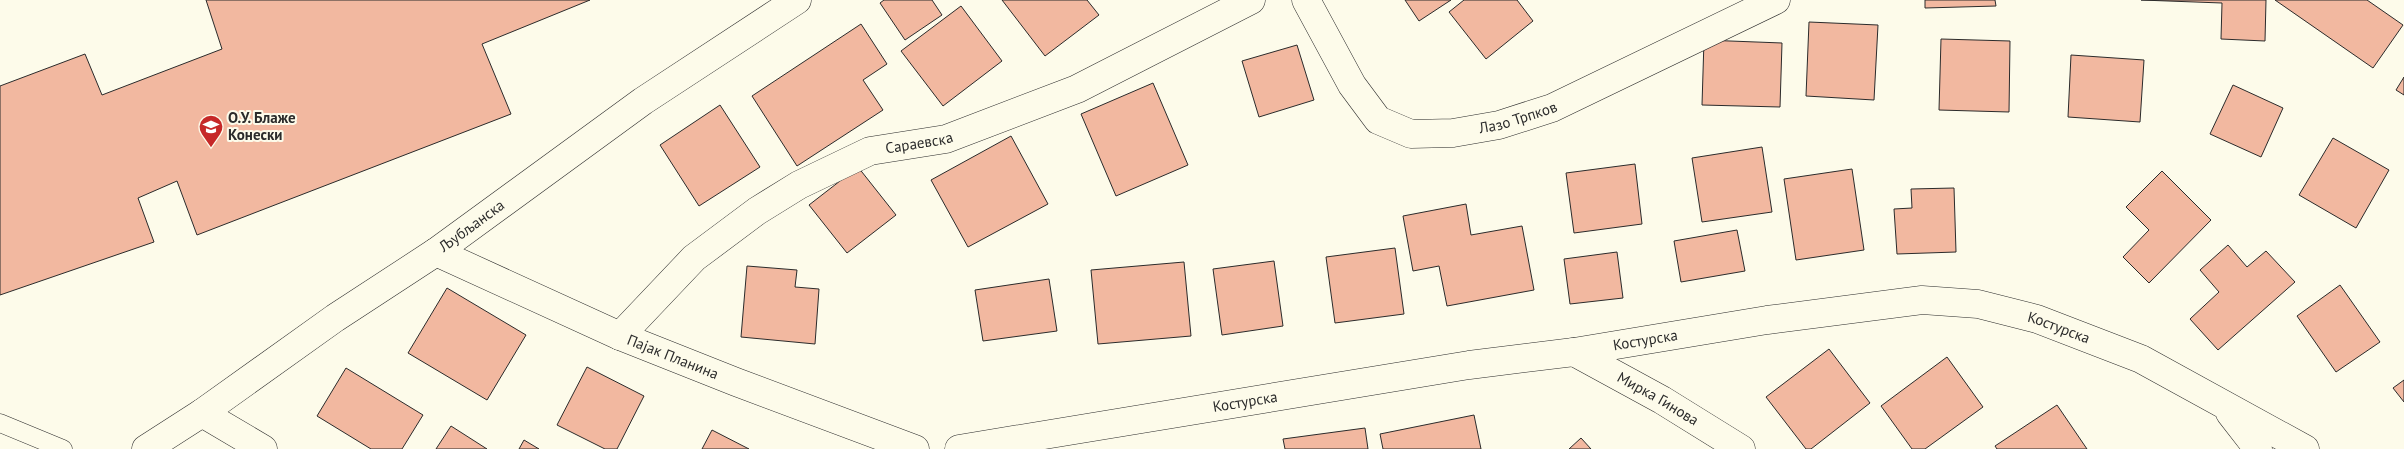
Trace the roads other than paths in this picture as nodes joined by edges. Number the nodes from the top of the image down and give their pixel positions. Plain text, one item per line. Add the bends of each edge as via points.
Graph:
1 (797, 0) edge
2 (1251, 0) edge
3 (1306, 0) edge
4 (1776, 0) edge
5 (436, 252) junction
6 (620, 336) junction
7 (1574, 352) junction
8 (2225, 405) junction
9 (202, 413) junction
10 (0, 423) edge
11 (63, 449) edge
12 (146, 449) edge
13 (264, 449) edge
14 (915, 449) edge
15 (958, 449) edge
16 (1741, 449) edge
17 (2258, 449) edge
18 (2305, 449) edge

1 - 5 street, Љубљанска via 643,101
2 - 6 street, Сараевска via 1077,89 946,139 870,152 798,185 694,258
3 - 4 street, Лазо Трпков via 1352,85 1378,120 1411,134 1454,133 1499,125 1552,108
5 - 6 street, Пајак Планина
5 - 9 street, Љубљанска via 335,318
6 - 14 street, Пајак Планина
7 - 8 street, Костурска via 1767,320 1922,300 1978,304 2037,319 2141,359
7 - 15 street, Костурска via 1470,365
7 - 16 street, Мирка Гинова via 1662,400
8 - 17 street
8 - 18 street, Костурска
9 - 12 street, Љубљанска
9 - 13 street
10 - 11 lane

